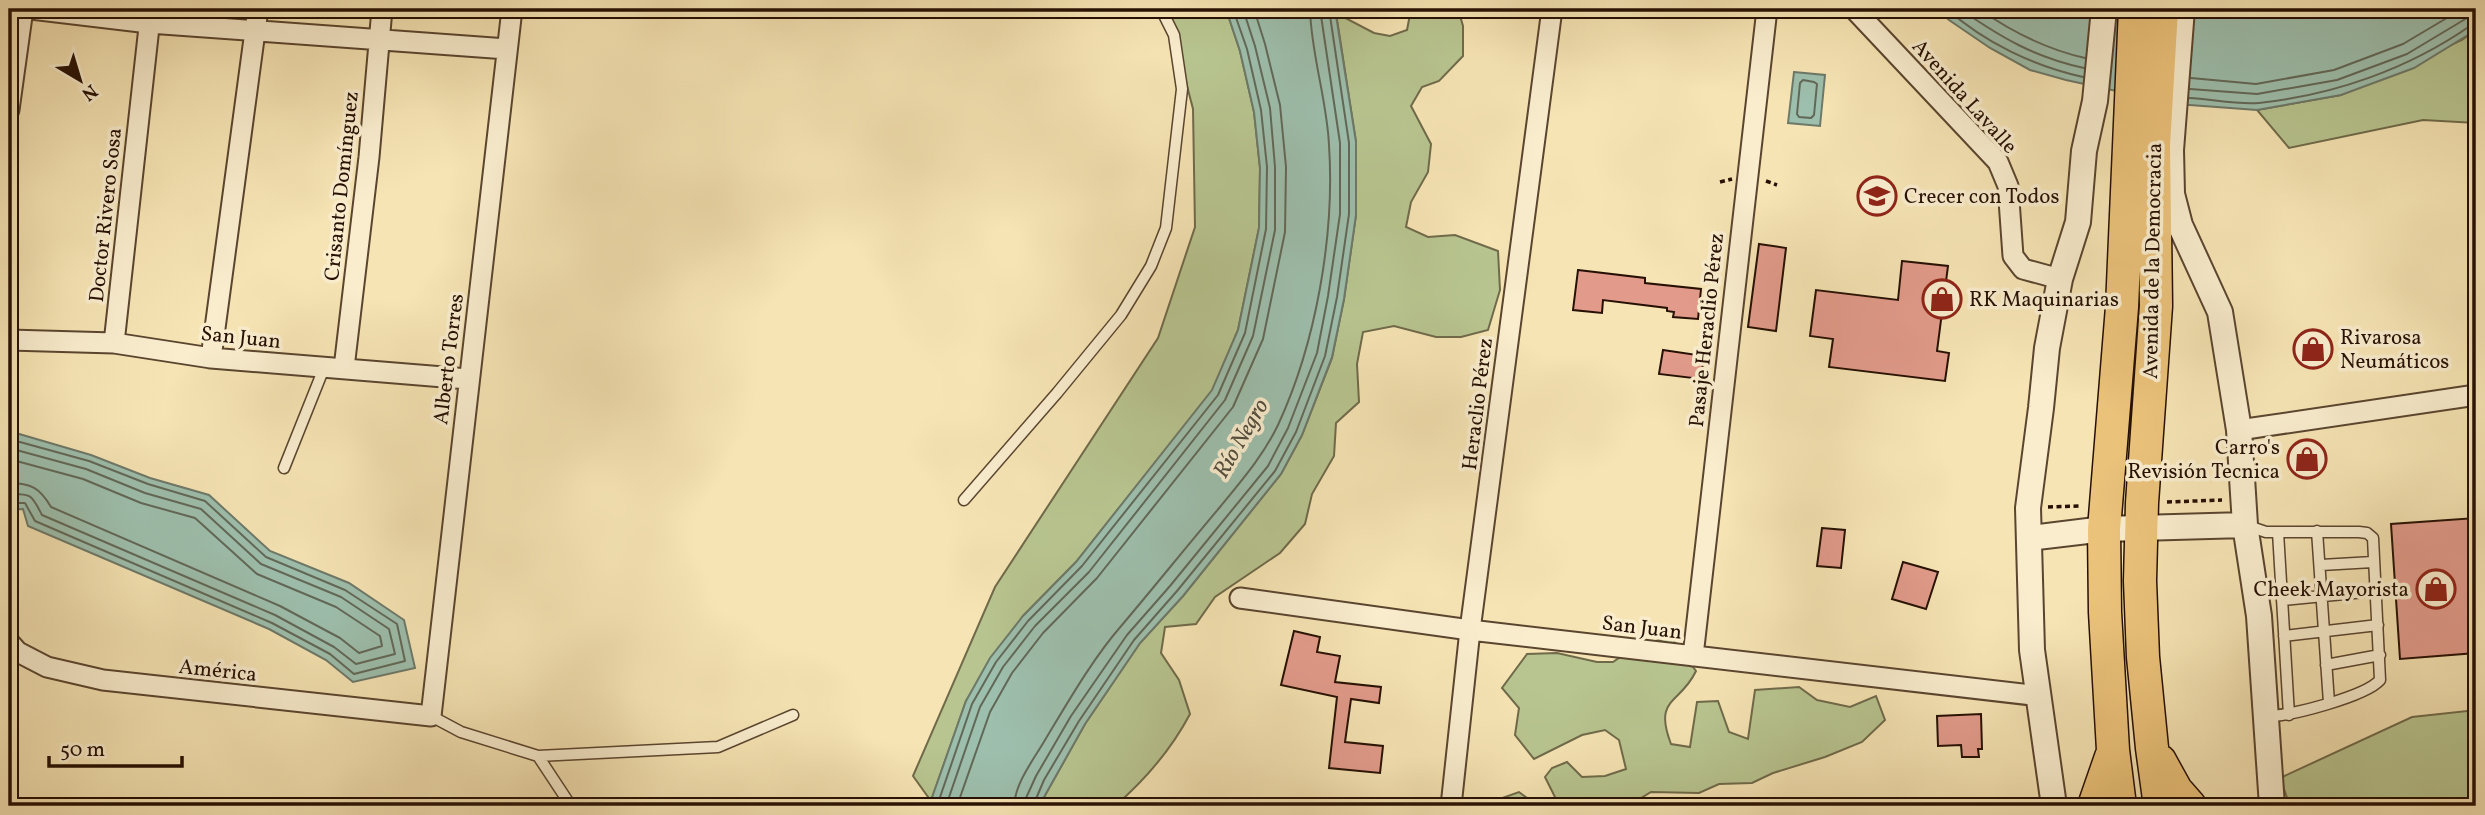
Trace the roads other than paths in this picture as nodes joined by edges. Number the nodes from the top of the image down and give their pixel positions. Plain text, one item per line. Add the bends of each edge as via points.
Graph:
1 (23, 9) edge
2 (31, 9) edge
3 (258, 9) edge
4 (382, 9) edge
5 (512, 9) edge
6 (1161, 9) edge
7 (1552, 9) edge
8 (1767, 9) edge
9 (1854, 9) edge
10 (2104, 9) edge
11 (2135, 9) edge
12 (2162, 9) edge
13 (2182, 9) edge
14 (150, 16) edge
15 (255, 30) junction
16 (379, 39) junction
17 (507, 49) junction
18 (9, 110) edge
19 (2151, 147) junction
20 (2060, 279) junction
21 (9, 340) edge
22 (114, 343) junction
23 (211, 358) junction
24 (334, 368) junction
25 (468, 379) junction
26 (2476, 395) edge
27 (2239, 430) junction
28 (284, 468) dead end
29 (964, 500) dead end
30 (2094, 517) junction
31 (2245, 525) junction
32 (2141, 528) junction
33 (2317, 531) junction
34 (2278, 532) junction
35 (2030, 538) junction
36 (2374, 562) junction
37 (2321, 565) junction
38 (2375, 591) junction
39 (2322, 595) junction
40 (1240, 598) dead end
41 (2282, 600) junction
42 (2378, 625) junction
43 (1470, 630) junction
44 (2324, 631) junction
45 (2284, 636) junction
46 (9, 642) edge
47 (2380, 655) junction
48 (1693, 656) junction
49 (2326, 665) junction
50 (2040, 696) junction
51 (2329, 703) junction
52 (793, 715) dead end
53 (2277, 715) junction
54 (431, 716) junction
55 (2152, 748) junction
56 (2113, 750) junction
57 (538, 756) junction
58 (571, 806) edge
59 (1451, 806) edge
60 (2054, 806) edge
61 (2094, 806) edge
62 (2120, 806) edge
63 (2161, 806) edge
64 (2190, 806) edge
65 (2272, 806) edge

1 - 18 street
2 - 14 street
3 - 15 street
4 - 16 street, Crisanto Domínguez
5 - 17 street, Alberto Torres
6 - 29 lane via 1174,35 1182,89 1166,228 1151,266 1121,315
7 - 43 street, Heraclio Pérez
8 - 48 street, Pasaje Heraclio Pérez
9 - 20 street, Avenida Lavalle via 1998,162 2008,186 2012,256 2023,269
10 - 20 street via 2078,222
11 - 19 highway, Avenida de la Democracia
12 - 19 highway, Avenida de la Democracia
13 - 19 street, Avenida de la Democracia
14 - 15 street
14 - 22 street, Doctor Rivero Sosa
15 - 16 street
15 - 23 street
16 - 17 street
16 - 24 street, Crisanto Domínguez via 369,157
17 - 25 street, Alberto Torres
19 - 27 street, Avenida de la Democracia via 2220,312
19 - 30 highway, Avenida de la Democracia via 2122,307
19 - 32 highway, Avenida de la Democracia via 2156,306
20 - 35 street via 2046,348 2028,508
21 - 22 street, San Juan
22 - 23 street, San Juan
23 - 24 street, San Juan
24 - 25 street, San Juan
24 - 28 lane
25 - 54 street, Alberto Torres
26 - 27 street
27 - 31 street, Avenida de la Democracia
30 - 32 street
30 - 35 street
30 - 56 highway, Avenida de la Democracia
31 - 32 street
31 - 34 lane
31 - 53 street, Avenida de la Democracia
32 - 55 highway, Avenida de la Democracia via 2143,657
33 - 34 lane
33 - 36 lane via 2367,533 2373,538
33 - 37 lane
34 - 41 lane
35 - 50 street via 2032,650
36 - 37 lane
36 - 38 lane
37 - 39 lane
38 - 39 lane
38 - 42 lane
39 - 41 lane
39 - 44 lane
40 - 43 street, San Juan
41 - 45 lane
42 - 44 lane
42 - 47 lane
43 - 48 street, San Juan
43 - 59 street, Heraclio Pérez
44 - 45 lane
44 - 49 lane
45 - 53 lane
46 - 54 street, América via 47,667 103,680
47 - 49 lane
47 - 51 lane via 2380,680 2374,687
48 - 50 street, San Juan
49 - 51 lane
50 - 60 street
51 - 53 lane
52 - 57 lane via 718,747
53 - 65 street, Avenida de la Democracia
54 - 57 lane via 461,732
55 - 63 highway, Avenida de la Democracia
55 - 64 highway
56 - 61 highway
56 - 62 highway, Avenida de la Democracia
57 - 58 lane

